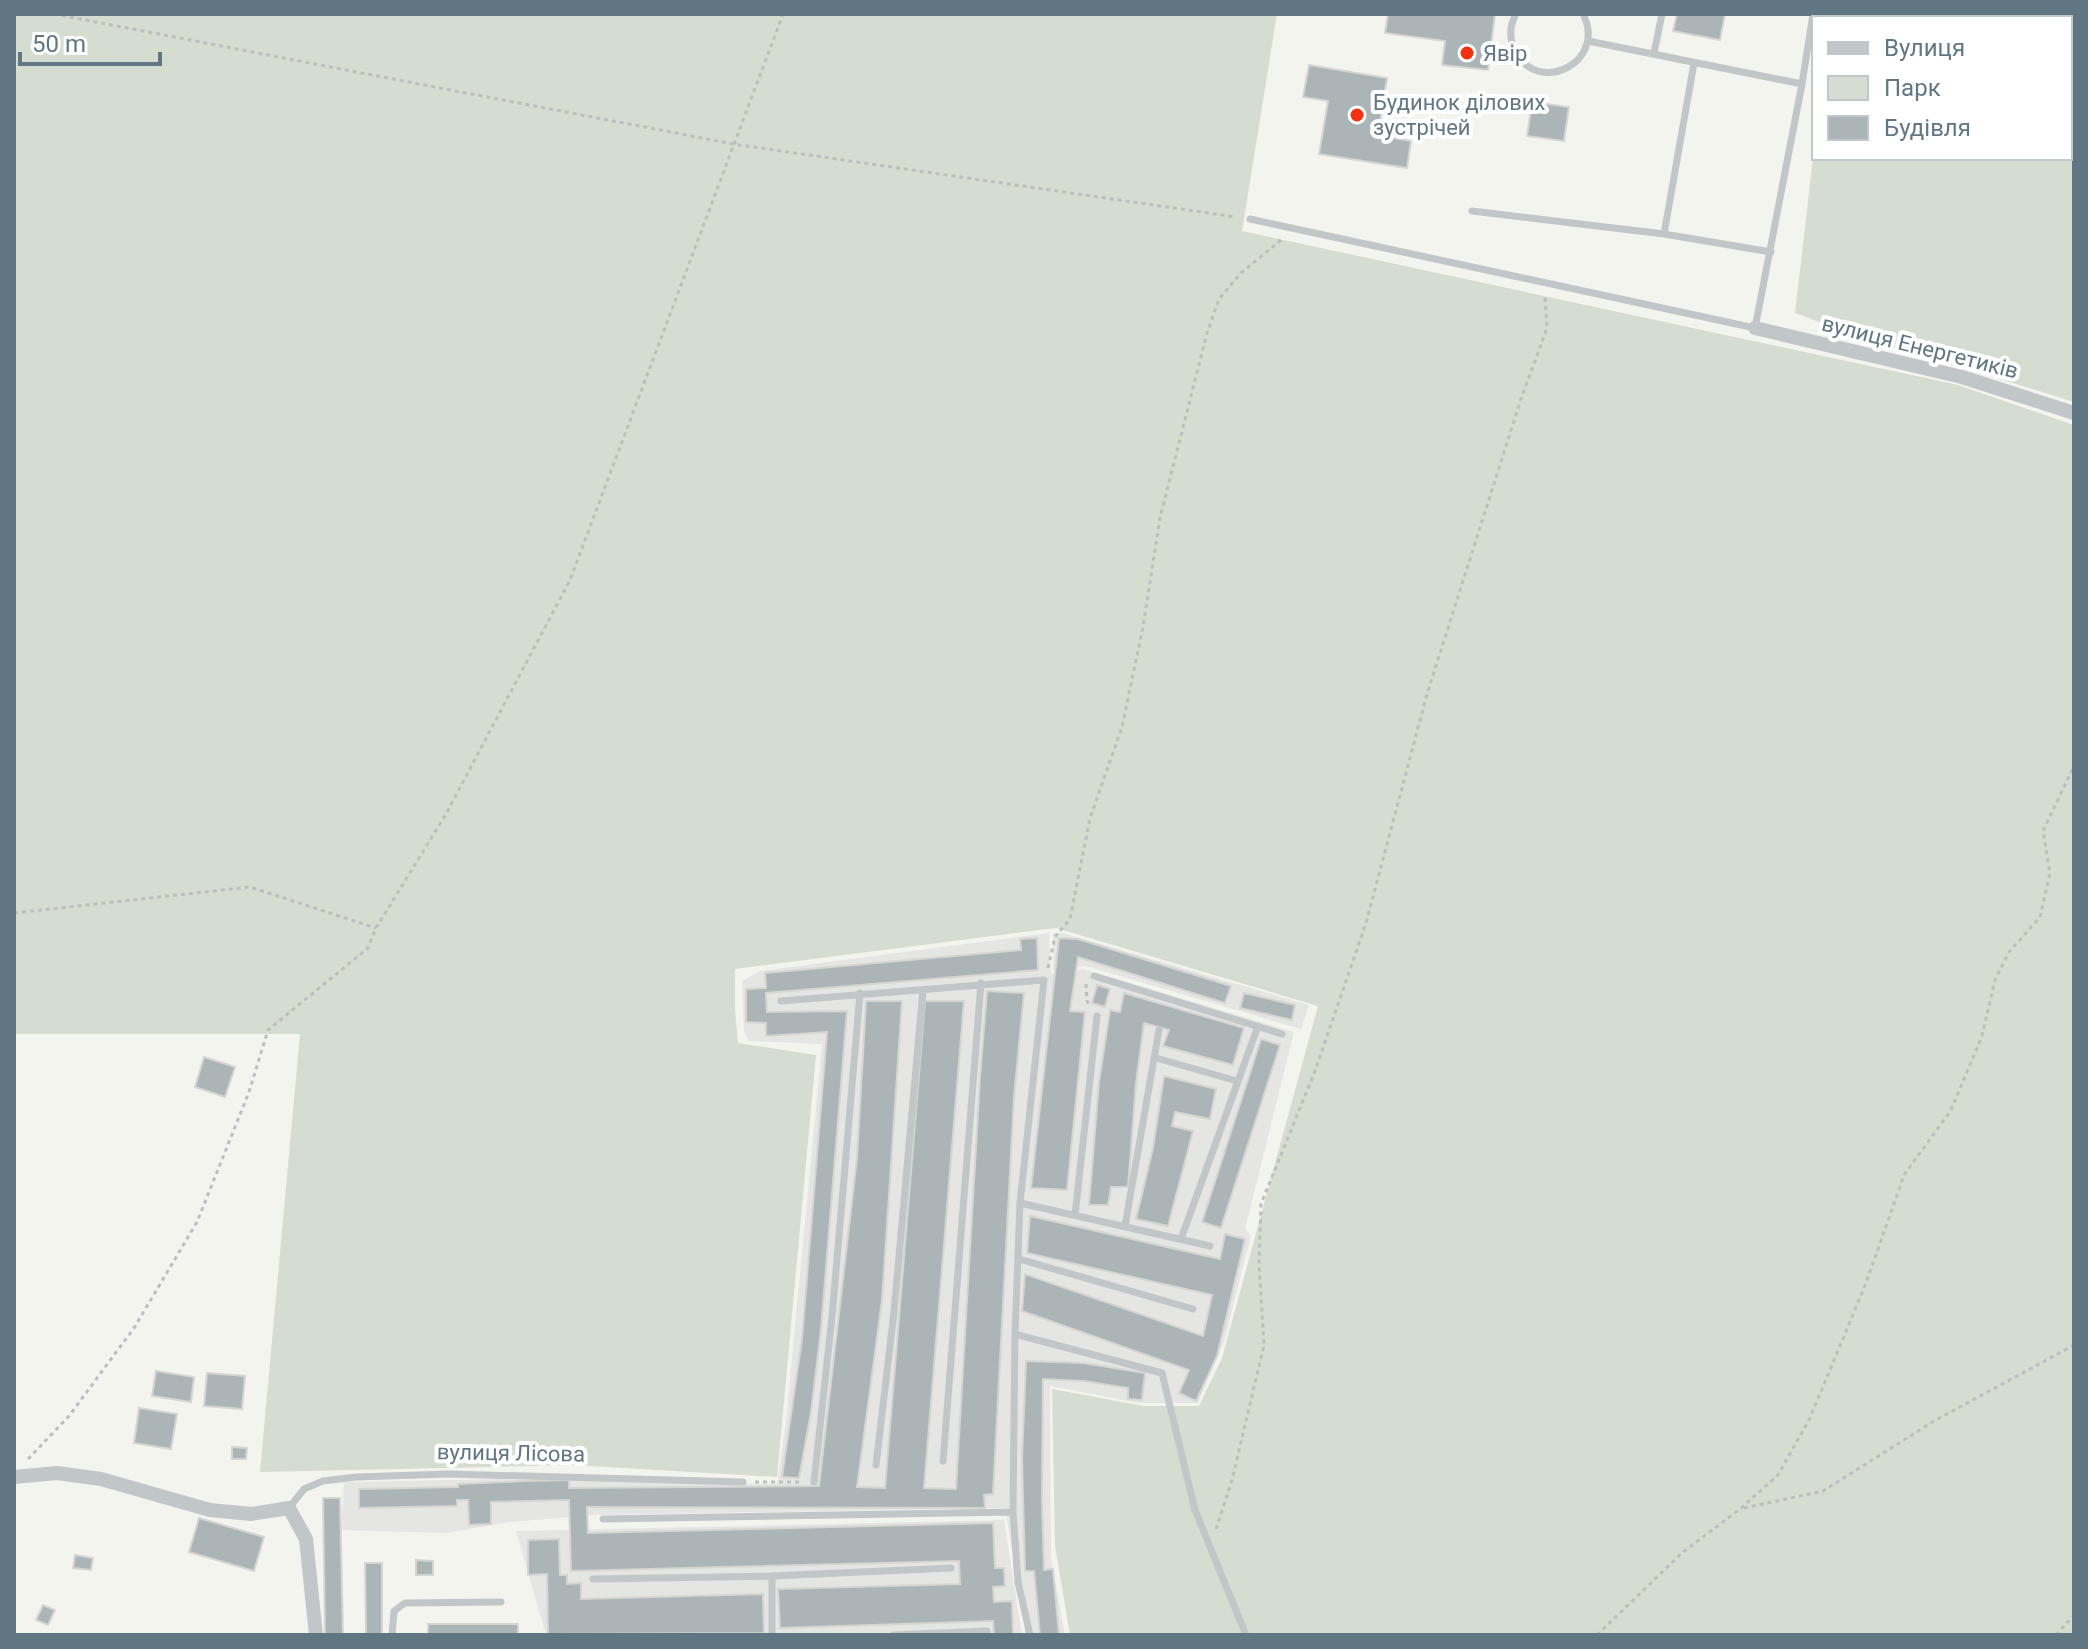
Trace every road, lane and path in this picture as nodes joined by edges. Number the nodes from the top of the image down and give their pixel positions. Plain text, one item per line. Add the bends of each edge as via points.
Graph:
1 (54, 14) edge
2 (783, 14) edge
3 (1516, 14) edge
4 (1583, 14) edge
5 (1662, 14) edge
6 (1812, 20) edge
7 (1588, 41) junction
8 (1654, 53) junction
9 (1694, 63) junction
10 (1802, 84) junction
11 (733, 144) junction
12 (1472, 211) dead end
13 (1250, 219) joint
14 (1294, 229) junction
15 (1664, 234) junction
16 (1771, 252) junction
17 (1543, 283) junction
18 (1755, 328) junction
19 (2074, 413) edge
20 (2074, 766) edge
21 (14, 913) edge
22 (376, 928) junction
23 (1094, 976) joint
24 (1044, 980) junction
25 (981, 983) junction
26 (923, 990) junction
27 (860, 993) junction
28 (781, 1001) dead end
29 (1097, 1016) joint
30 (1258, 1026) junction
31 (1159, 1030) dead end
32 (1282, 1034) dead end
33 (1156, 1058) junction
34 (1237, 1081) junction
35 (1020, 1203) junction
36 (1075, 1215) junction
37 (1125, 1226) junction
38 (1181, 1239) junction
39 (1210, 1246) dead end
40 (1019, 1259) junction
41 (1193, 1309) dead end
42 (1015, 1334) junction
43 (2074, 1345) edge
44 (943, 1461) dead end
45 (25, 1462) dead end
46 (876, 1465) dead end
47 (14, 1477) edge
48 (743, 1482) joint
49 (814, 1482) joint
50 (289, 1508) junction
51 (1740, 1509) junction
52 (1013, 1512) junction
53 (603, 1519) dead end
54 (1210, 1547) junction
55 (951, 1568) dead end
56 (772, 1576) junction
57 (593, 1579) dead end
58 (501, 1602) dead end
59 (2074, 1615) edge
60 (987, 1631) dead end
61 (316, 1635) edge
62 (392, 1635) edge
63 (772, 1635) edge
64 (894, 1635) edge
65 (1030, 1635) edge
66 (1246, 1635) edge
67 (1597, 1635) edge
68 (2056, 1635) edge

1 - 11 path
2 - 11 path
3 - 7 lane via 1512,44 1517,56 1538,70 1563,70 1583,54
4 - 7 lane
5 - 8 lane
6 - 10 lane
7 - 8 lane
8 - 9 lane
9 - 10 lane
9 - 15 lane
10 - 16 lane
11 - 13 path
11 - 22 path via 570,580 446,814
12 - 15 lane
13 - 14 lane
14 - 17 lane
14 - 24 path via 1219,299 1207,333 1160,518 1122,727 1090,818 1070,919 1055,937
15 - 16 lane
16 - 18 lane
17 - 18 lane
17 - 54 path via 1547,328 1427,694 1366,923 1315,1071 1261,1204 1264,1345
18 - 19 street, вулиця Енергетиків via 1962,377
20 - 51 path via 2043,831 2050,873 2040,917 2009,952 1995,980 1982,1036 1951,1110 1904,1175 1810,1418 1778,1475
21 - 22 path via 250,887
22 - 45 path via 368,948 268,1030 197,1222 134,1328 69,1416
23 - 29 path via 1085,983 1087,1001
23 - 30 lane
24 - 25 lane
24 - 35 lane
25 - 26 lane
25 - 44 lane
26 - 27 lane
26 - 46 lane
27 - 28 lane
27 - 49 lane
29 - 36 lane
30 - 32 lane
30 - 34 lane
31 - 33 lane
33 - 34 lane
33 - 37 lane
34 - 38 lane
35 - 36 lane
35 - 40 lane
36 - 37 lane
37 - 38 lane
38 - 39 lane
40 - 41 lane
40 - 42 lane
42 - 52 lane
42 - 54 lane via 1162,1373 1195,1510
43 - 51 path via 1934,1421 1823,1491
47 - 50 street via 57,1473 101,1479 210,1510 251,1514
48 - 49 path
48 - 50 lane, вулиця Лісова via 449,1474 356,1477 304,1489
50 - 61 street via 306,1539
51 - 67 path via 1683,1552
52 - 53 lane
52 - 65 lane via 1018,1582
54 - 66 lane
55 - 56 lane
56 - 57 lane
56 - 63 lane
58 - 62 lane via 405,1603 394,1611
59 - 68 path
60 - 64 lane

